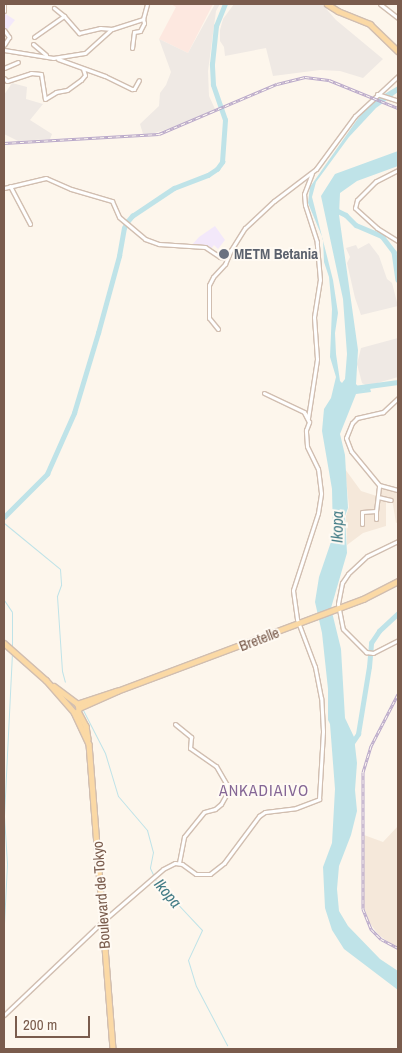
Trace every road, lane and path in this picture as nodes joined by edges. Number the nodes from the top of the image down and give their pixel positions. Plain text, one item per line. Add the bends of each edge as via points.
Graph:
1 (147, 4) edge
2 (327, 4) edge
3 (380, 4) edge
4 (4, 5) edge
5 (54, 8) dead end
6 (4, 11) edge
7 (64, 16) junction
8 (398, 18) edge
9 (143, 19) junction
10 (4, 30) edge
11 (112, 30) junction
12 (34, 37) dead end
13 (33, 44) dead end
14 (4, 45) edge
15 (132, 48) dead end
16 (4, 50) edge
17 (398, 50) edge
18 (46, 56) junction
19 (53, 58) junction
20 (18, 62) dead end
21 (4, 68) edge
22 (83, 69) junction
23 (398, 76) edge
24 (4, 78) edge
25 (139, 80) dead end
26 (377, 94) junction
27 (398, 101) edge
28 (398, 170) edge
29 (312, 173) junction
30 (304, 178) junction
31 (308, 182) junction
32 (10, 186) junction
33 (4, 188) edge
34 (30, 224) dead end
35 (398, 241) edge
36 (227, 258) junction
37 (218, 329) dead end
38 (264, 393) dead end
39 (398, 398) edge
40 (304, 412) junction
41 (379, 485) junction
42 (398, 490) edge
43 (378, 497) junction
44 (391, 500) dead end
45 (376, 511) junction
46 (376, 519) dead end
47 (362, 524) dead end
48 (398, 541) edge
49 (398, 581) edge
50 (337, 609) junction
51 (301, 623) junction
52 (398, 640) edge
53 (6, 645) edge
54 (75, 707) junction
55 (175, 724) dead end
56 (179, 863) junction
57 (103, 920) junction
58 (4, 1015) edge
59 (113, 1049) edge

1 - 9 street
2 - 17 main road via 370,24
3 - 8 street
4 - 6 street
5 - 7 street
7 - 11 street via 79,33 100,28
7 - 12 street
9 - 11 street
9 - 15 street via 140,30 134,32
10 - 14 street via 9,37
11 - 19 street via 85,53
13 - 18 street
16 - 18 street
18 - 19 street
19 - 22 street
20 - 21 street
22 - 24 street via 85,75 81,80 45,99 41,74 31,73 7,81
22 - 25 street via 132,89
23 - 26 street
26 - 27 street
26 - 29 street via 343,130
28 - 35 street via 376,181 357,200 355,208
29 - 30 street
29 - 31 street
30 - 31 street
30 - 36 street via 250,222
31 - 40 street via 305,205 317,242 320,280 314,317 317,359 308,418
32 - 33 street
32 - 34 street
32 - 36 street via 46,178 112,201 119,217 150,241 204,247
36 - 37 street via 213,277 208,292 209,318
38 - 40 street
39 - 41 street via 383,412 358,418 348,432 347,446
40 - 51 street via 309,422 307,446 318,469 321,493 318,513 293,590
41 - 42 street
41 - 43 street
43 - 44 street
43 - 45 street
45 - 46 street
45 - 47 street via 362,512
48 - 50 street via 367,556 348,574 342,583
49 - 50 main road, Bretelle
50 - 51 main road, Bretelle
50 - 52 street via 343,630 371,653
51 - 54 main road, Bretelle
51 - 56 street via 322,698 319,799 296,808 265,812 243,835 224,863 210,874 196,874
53 - 54 main road, Boulevard de Tokyo
54 - 57 main road, Boulevard de Tokyo via 86,726 94,784
55 - 56 street via 191,737 190,748 216,766 227,785 220,804 204,812 184,837
56 - 57 street via 164,869
57 - 58 street
57 - 59 main road, Boulevard de Tokyo

